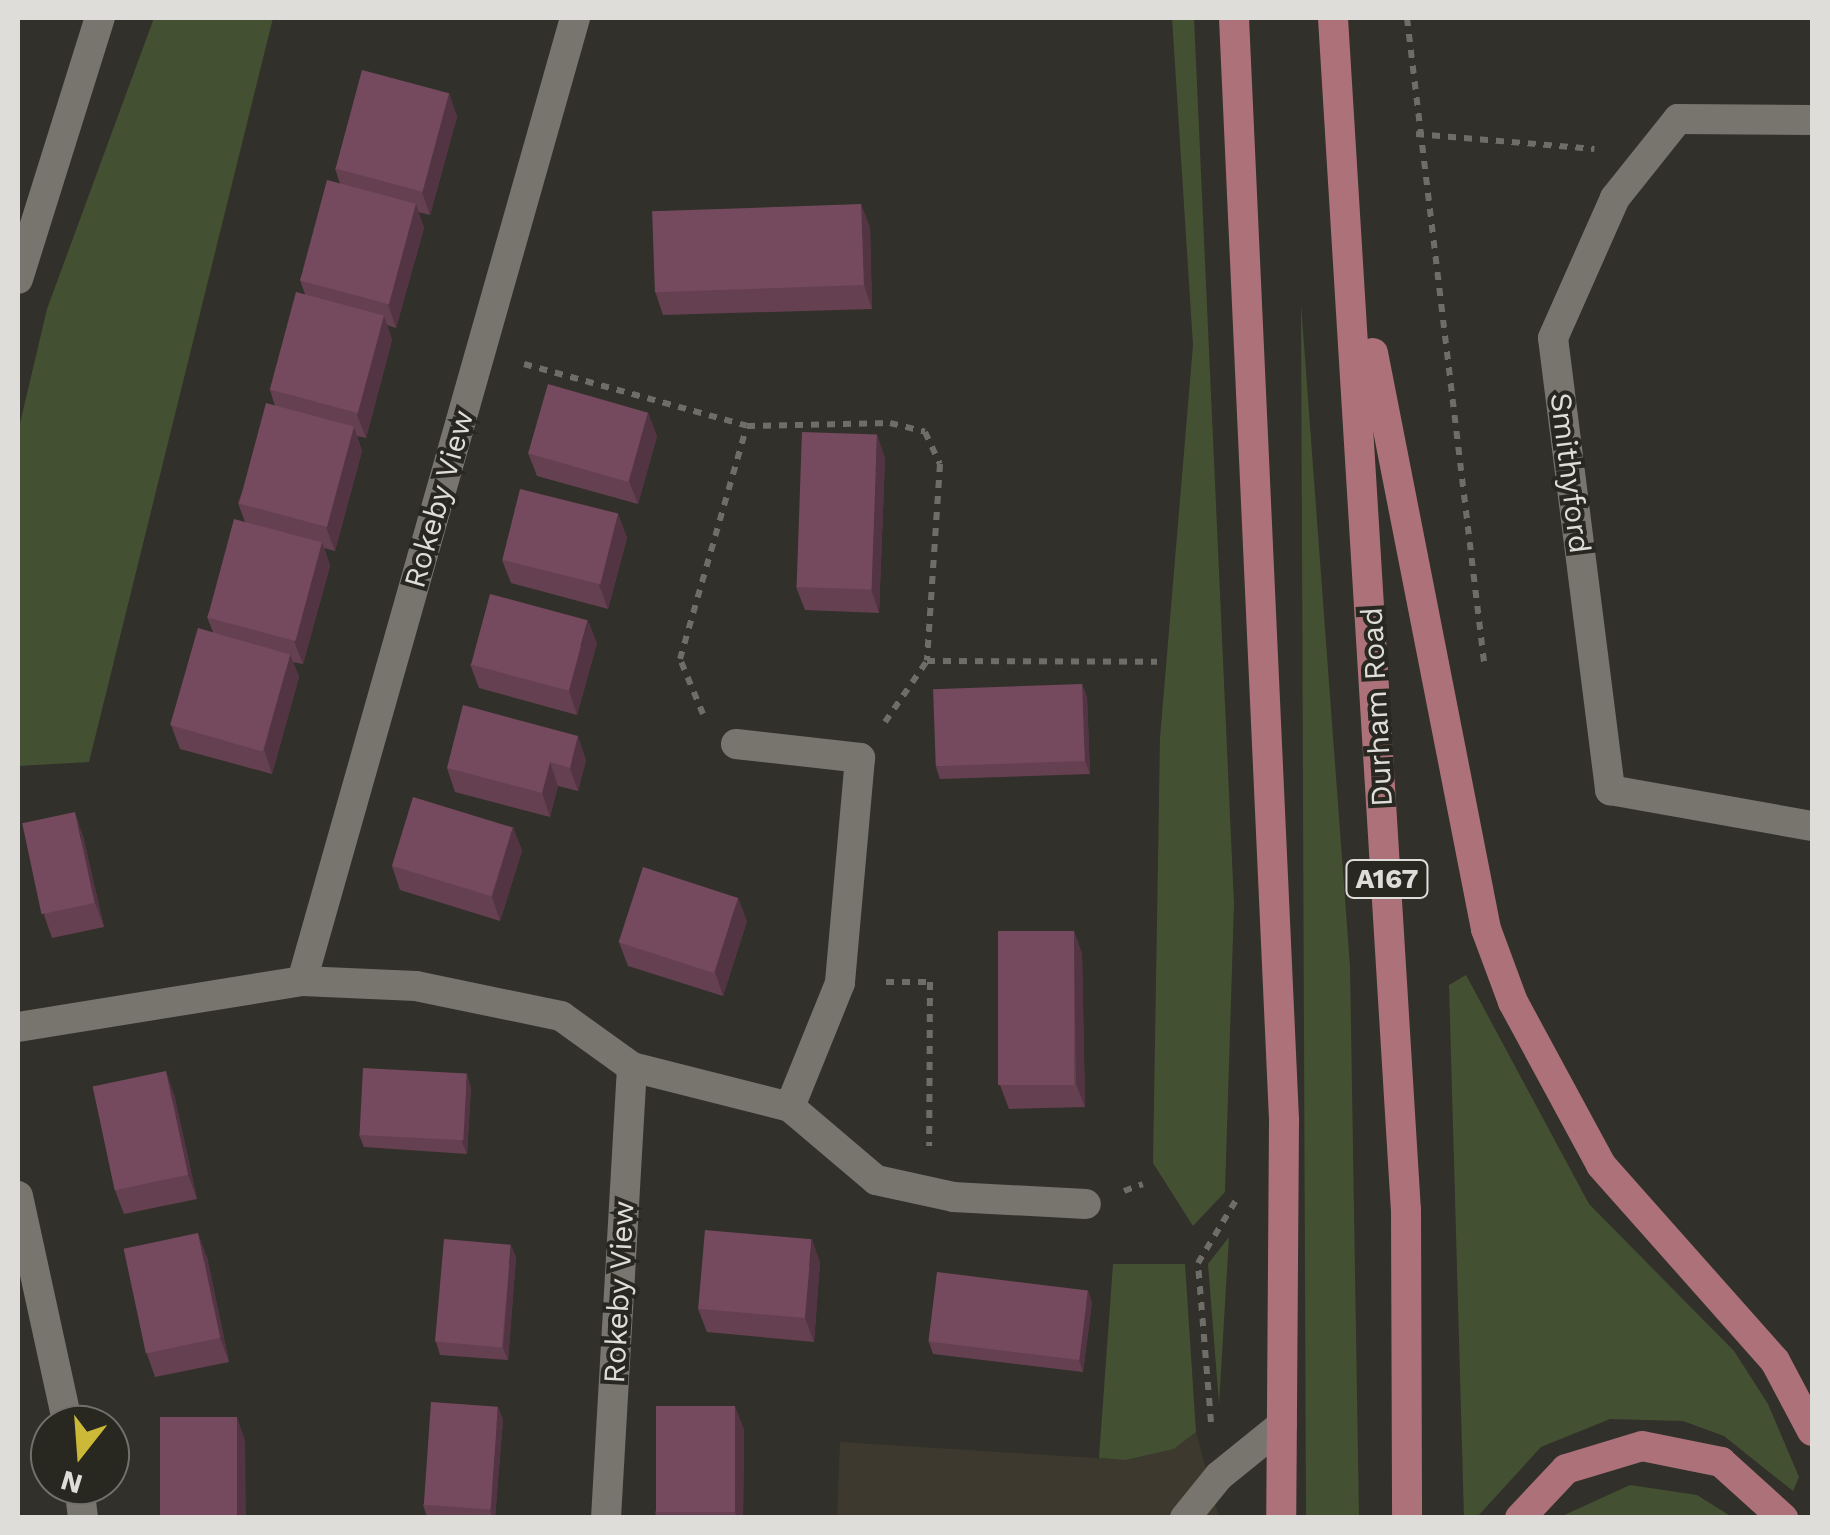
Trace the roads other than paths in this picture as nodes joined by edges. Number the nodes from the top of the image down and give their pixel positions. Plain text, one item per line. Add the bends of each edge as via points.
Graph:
1 (100, 18) edge
2 (575, 18) edge
3 (1234, 18) edge
4 (1333, 18) edge
5 (1812, 120) edge
6 (1351, 242) junction
7 (18, 279) edge
8 (736, 744) road end
9 (1812, 826) edge
10 (302, 981) junction
11 (18, 1026) edge
12 (632, 1067) junction
13 (790, 1107) junction
14 (18, 1196) edge
15 (1086, 1204) dead end
16 (64, 1405) edge
17 (1282, 1425) junction
18 (1812, 1432) edge
19 (606, 1518) edge
20 (1185, 1518) edge
21 (1281, 1518) edge
22 (1407, 1518) edge
23 (1520, 1518) edge
24 (1783, 1518) edge

1 - 7 street
2 - 10 street, Rokeby View
3 - 17 main road via 1284,1101
4 - 6 main road, Durham Road / A167
5 - 9 street, Smithyford via 1678,119 1615,198 1554,338 1610,790
6 - 18 main road via 1486,930 1512,1002 1601,1165 1754,1335
6 - 22 main road, Durham Road / A167 via 1406,1210
8 - 13 street via 860,758 840,983
10 - 11 street
10 - 12 street via 416,986 561,1016
12 - 13 street
12 - 19 street, Rokeby View
13 - 15 street via 876,1180 928,1192
14 - 16 street
17 - 20 street via 1218,1476
17 - 21 main road
23 - 24 main road via 1566,1469 1642,1446 1721,1462

